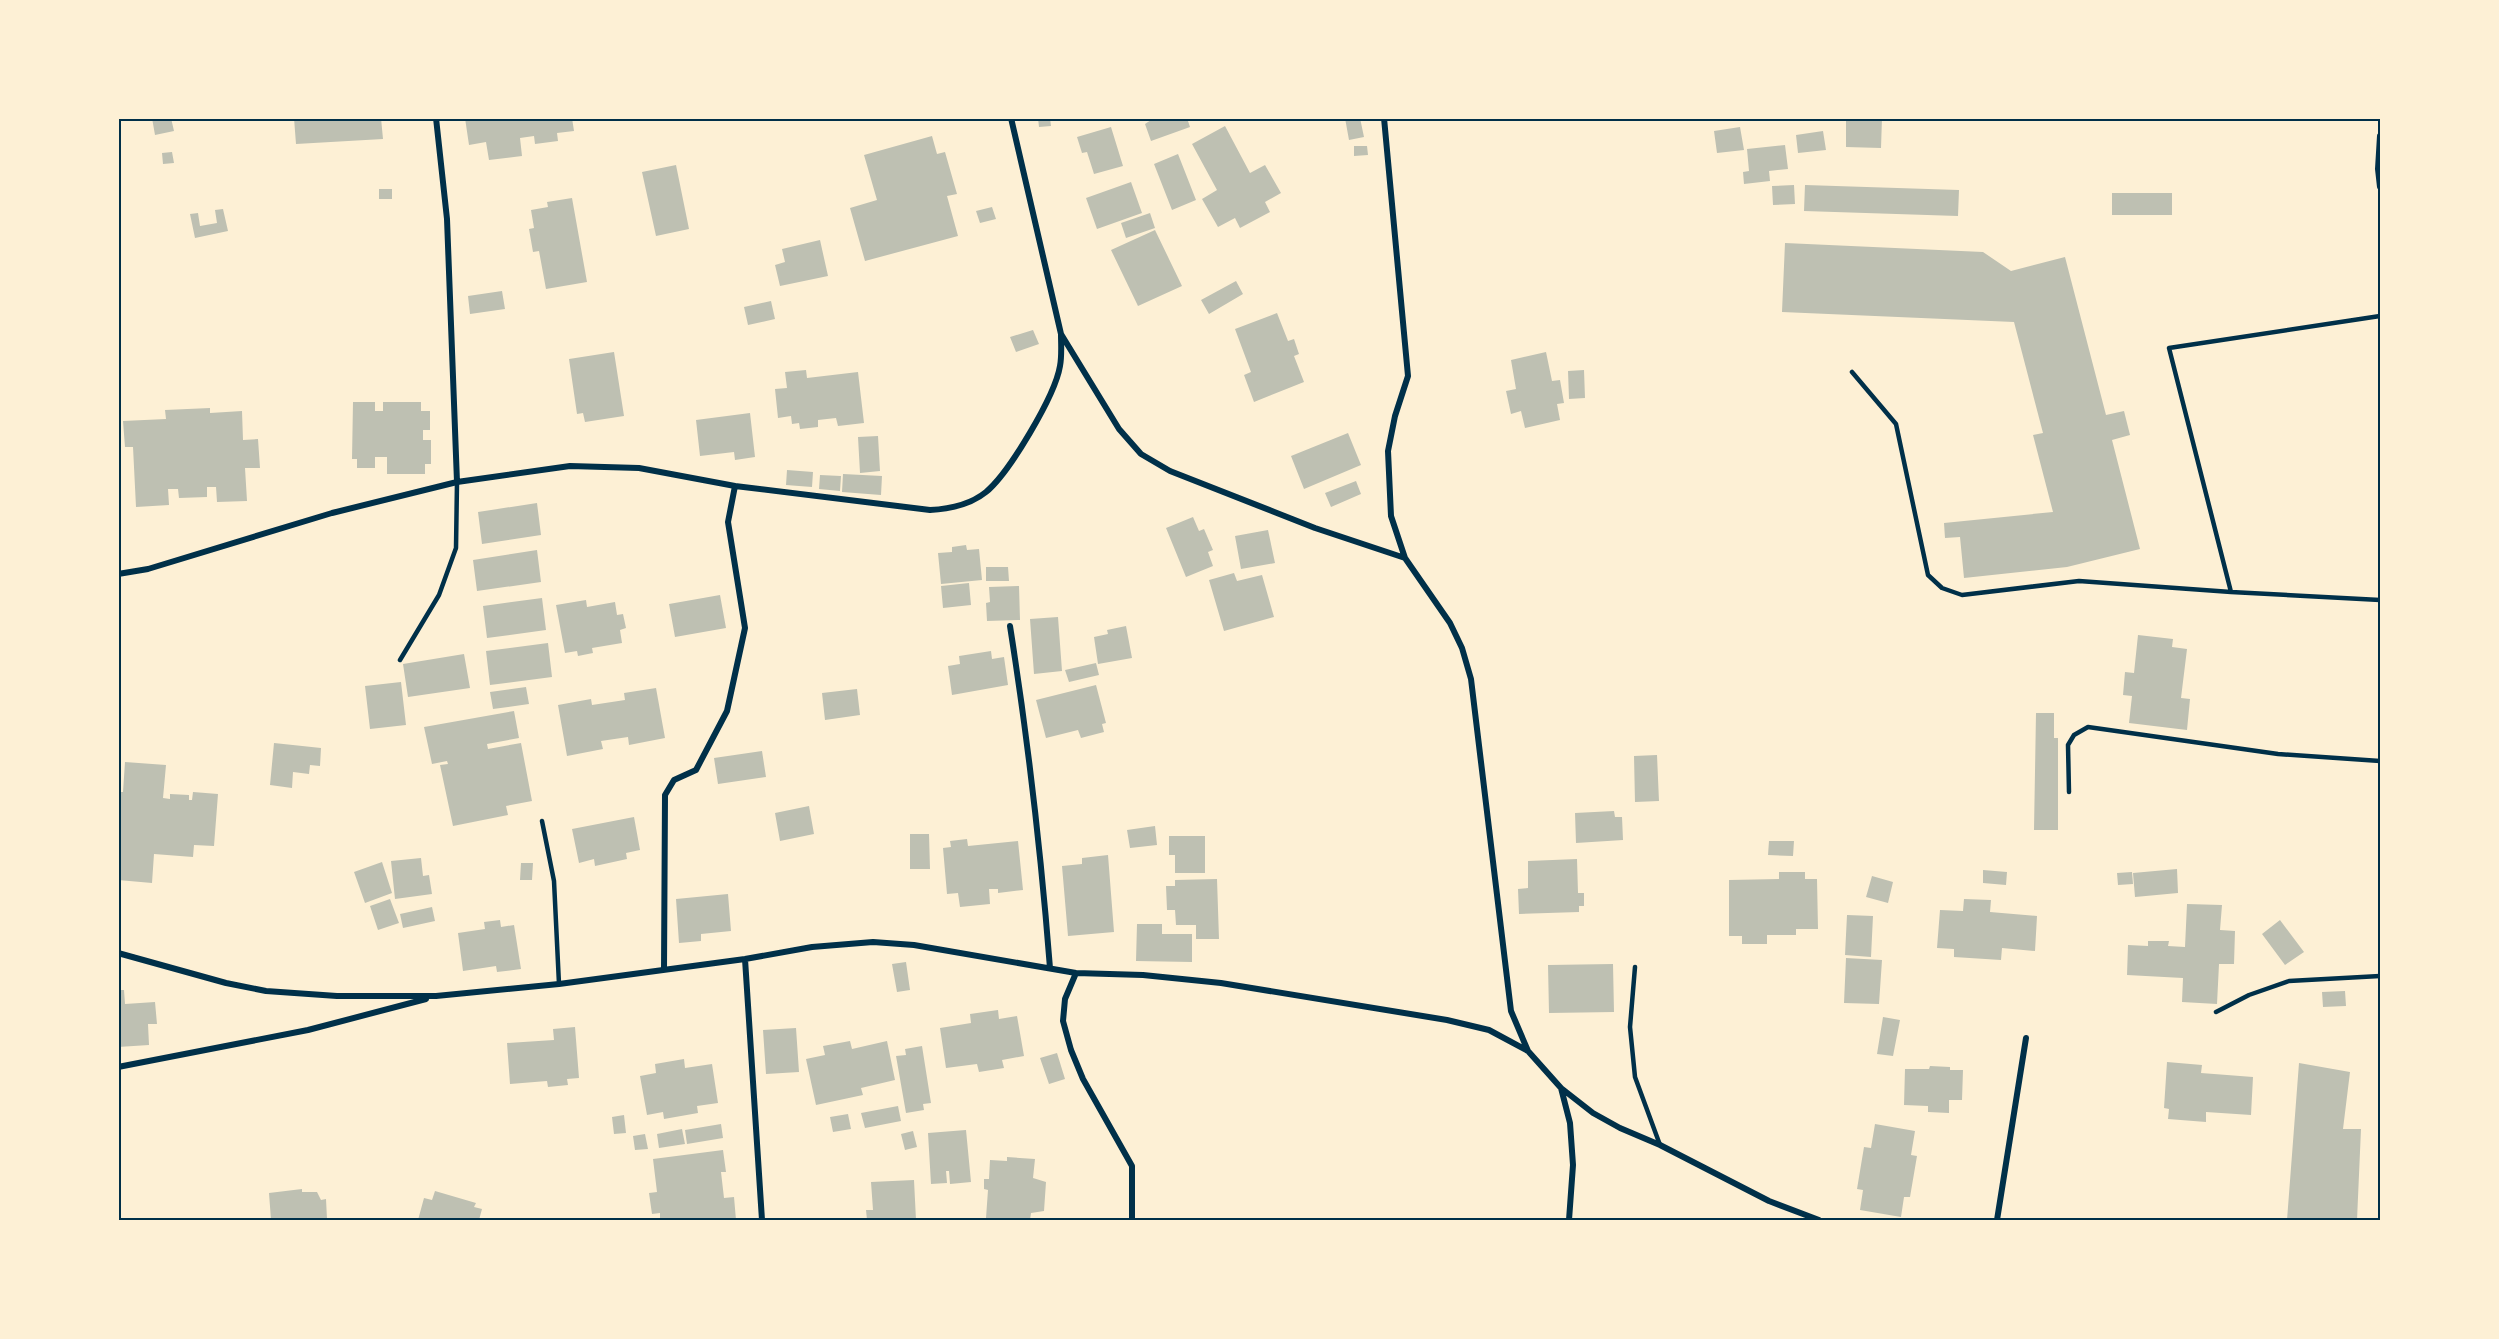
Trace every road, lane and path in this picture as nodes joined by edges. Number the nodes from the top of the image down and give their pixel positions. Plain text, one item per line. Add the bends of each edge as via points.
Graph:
1 (436, 118) edge
2 (1011, 118) edge
3 (1384, 118) edge
4 (2380, 136) edge
5 (2380, 187) edge
6 (2380, 316) edge
7 (1061, 334) junction
8 (1852, 372) dead end
9 (457, 482) junction
10 (735, 486) junction
11 (1405, 558) junction
12 (118, 574) edge
13 (2231, 592) junction
14 (2380, 600) edge
15 (1010, 626) dead end
16 (400, 660) dead end
17 (2380, 761) edge
18 (2069, 792) dead end
19 (542, 820) dead end
20 (118, 953) edge
21 (745, 959) junction
22 (1635, 967) dead end
23 (1050, 968) junction
24 (664, 970) junction
25 (1076, 972) junction
26 (2380, 976) edge
27 (559, 984) junction
28 (436, 996) junction
29 (2216, 1012) dead end
30 (2026, 1038) dead end
31 (1528, 1051) junction
32 (118, 1067) edge
33 (1561, 1088) junction
34 (1660, 1144) junction
35 (762, 1221) edge
36 (1132, 1221) edge
37 (1569, 1221) edge
38 (1819, 1221) edge
39 (1996, 1221) edge

1 - 9 street via 447,219
2 - 7 street
3 - 11 street via 1408,376 1389,451 1391,516
4 - 5 street
6 - 13 lane via 2169,348
7 - 10 street via 1061,366 1038,418 1002,476 985,493 954,508 930,510
7 - 11 street via 1119,429 1141,454 1170,471 1315,528
8 - 13 lane via 1896,424 1928,575 1942,588 1962,595 2079,581
9 - 10 street via 570,466 607,466
9 - 12 street via 332,513 148,569
9 - 16 lane via 456,548 439,595
10 - 24 street via 728,522 745,627 727,711 696,770 674,780 664,795
11 - 31 street via 1450,622 1471,679 1511,1011
13 - 14 lane
15 - 23 street via 1041,846
17 - 18 lane via 2278,754 2088,728 2074,735 2068,745
19 - 27 lane via 554,881
20 - 28 street via 266,991
21 - 23 street via 812,947 873,942
21 - 24 street
21 - 35 street
22 - 34 lane via 1630,1027 1635,1077
23 - 25 street
24 - 27 street
25 - 31 street via 1221,983 1447,1020 1489,1030
25 - 36 street via 1065,999 1063,1021 1083,1079 1132,1166
26 - 29 lane via 2289,981
27 - 28 street
28 - 32 street via 308,1030
30 - 39 street
31 - 33 street
33 - 34 street via 1602,1118
33 - 37 street via 1570,1123 1573,1165
34 - 38 street via 1769,1201

